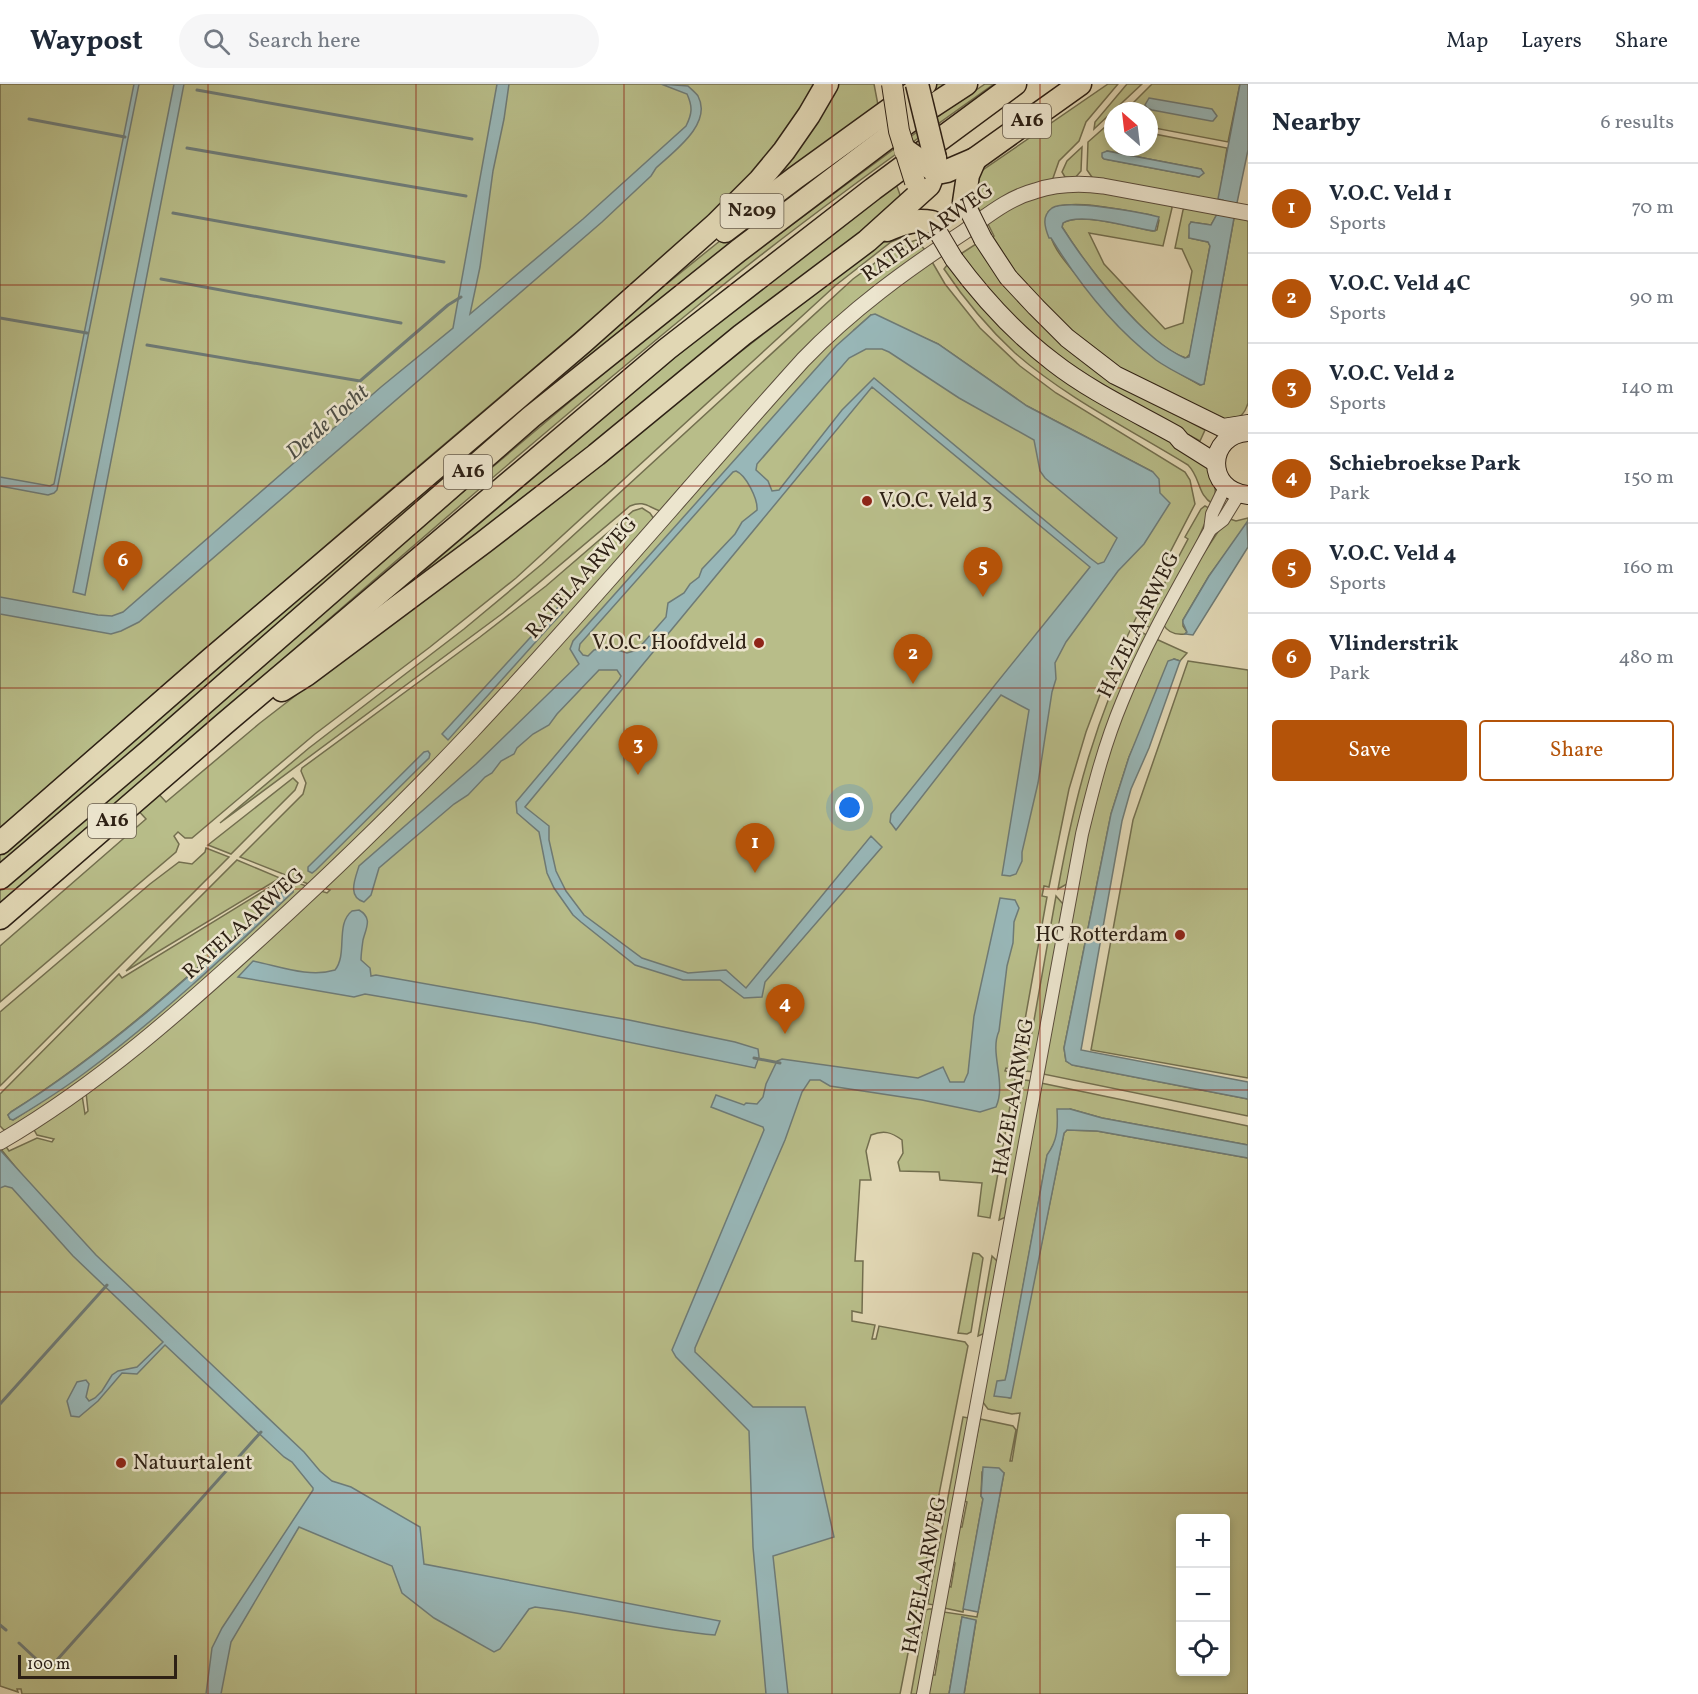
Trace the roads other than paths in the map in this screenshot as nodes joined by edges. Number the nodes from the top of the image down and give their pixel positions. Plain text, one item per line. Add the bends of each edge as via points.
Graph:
1 (827, 84) edge
2 (892, 84) edge
3 (917, 84) edge
4 (926, 84) edge
5 (966, 84) edge
6 (1015, 84) edge
7 (1080, 84) edge
8 (905, 150) joint
9 (975, 159) junction
10 (934, 171) junction
11 (967, 206) junction
12 (1248, 213) edge
13 (935, 227) junction
14 (867, 240) junction
15 (582, 343) junction
16 (1242, 429) edge
17 (1217, 459) junction
18 (1241, 490) edge
19 (224, 724) junction
20 (0, 843) edge
21 (0, 878) edge
22 (0, 918) edge
23 (0, 1142) edge
24 (923, 1694) edge

1 - 15 highway, A16 via 760,180
2 - 8 main road, bridge
3 - 10 highway, bridge
4 - 10 main road, N209
4 - 15 highway, N209 via 795,178
5 - 21 highway, A16 via 908,122 738,251 531,417
6 - 19 highway, A16 via 667,350
7 - 9 highway, A16
8 - 10 highway, bridge
9 - 10 highway, A16
9 - 11 highway via 968,175
10 - 11 main road via 954,184
10 - 13 main road
10 - 14 highway, A16
11 - 16 main road, bridge via 1008,277 1067,338 1115,375 1167,401 1195,422
12 - 23 street, RATELAARWEG via 1085,184 1035,190 1011,200 883,288 803,360 529,669 352,853 152,1035 82,1090
13 - 14 highway, A16 via 907,222
13 - 17 main road, bridge via 954,259 1027,341 1054,363
14 - 19 highway, A16 via 466,555 306,675
15 - 20 highway, A16
16 - 17 main road
17 - 18 main road via 1217,474
18 - 24 street, HAZELAARWEG via 1212,514 1210,530 1149,641 1122,702 1095,779
19 - 22 highway, A16

